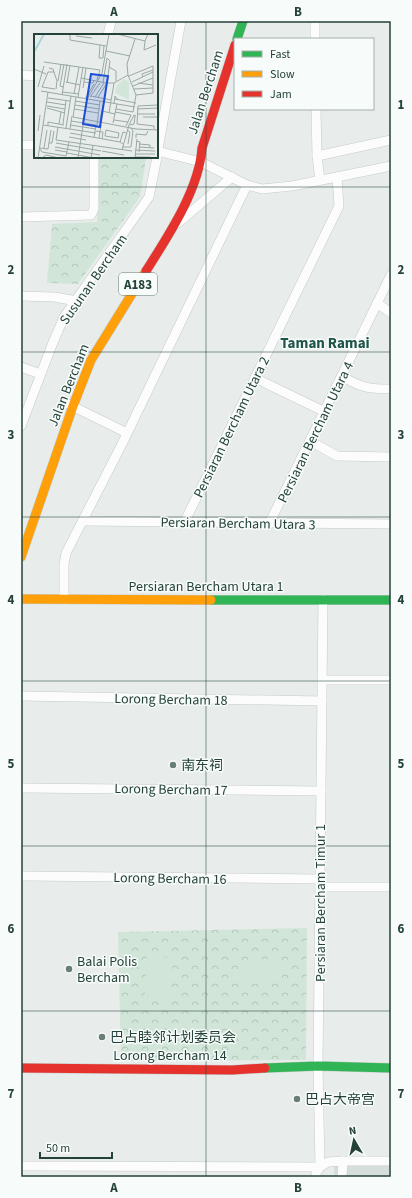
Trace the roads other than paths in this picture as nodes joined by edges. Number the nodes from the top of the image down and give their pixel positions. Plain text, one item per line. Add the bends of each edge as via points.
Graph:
1 (111, 21) edge
2 (181, 21) edge
3 (243, 21) edge
4 (315, 21) edge
5 (108, 34) edge
6 (237, 38) edge
7 (315, 38) edge
8 (234, 48) edge
9 (21, 75) edge
10 (34, 76) edge
11 (316, 110) edge
12 (391, 140) edge
13 (21, 145) edge
14 (34, 145) edge
15 (158, 148) edge
16 (158, 153) edge
17 (317, 156) junction
18 (94, 158) edge
19 (156, 158) edge
20 (197, 160) junction
21 (391, 166) edge
22 (232, 177) junction
23 (337, 177) junction
24 (320, 180) junction
25 (247, 185) junction
26 (21, 216) edge
27 (173, 228) junction
28 (391, 275) edge
29 (21, 296) edge
30 (76, 301) junction
31 (377, 303) junction
32 (391, 313) edge
33 (21, 368) edge
34 (40, 374) junction
35 (342, 376) junction
36 (255, 378) junction
37 (391, 389) edge
38 (69, 404) junction
39 (323, 412) junction
40 (21, 426) edge
41 (127, 433) junction
42 (310, 441) junction
43 (391, 457) edge
44 (84, 521) junction
45 (184, 523) junction
46 (270, 524) junction
47 (391, 524) edge
48 (21, 529) edge
49 (21, 557) edge
50 (21, 599) edge
51 (64, 599) junction
52 (323, 600) junction
53 (391, 600) edge
54 (322, 680) junction
55 (391, 680) edge
56 (21, 696) edge
57 (322, 701) junction
58 (21, 788) edge
59 (321, 791) junction
60 (21, 876) edge
61 (320, 883) junction
62 (391, 887) edge
63 (318, 1066) junction
64 (21, 1068) edge
65 (391, 1068) edge
66 (343, 1161) junction
67 (391, 1161) edge
68 (21, 1166) edge
69 (320, 1166) junction
70 (316, 1177) edge
71 (342, 1177) edge

1 - 5 street
2 - 15 street, Susunan Bercham
3 - 6 main road, Jalan Bercham
4 - 7 street
8 - 20 main road, Jalan Bercham / A183
9 - 10 street
11 - 17 street
12 - 17 street
13 - 14 street
16 - 20 street
17 - 24 street
18 - 26 street via 94,209 91,215
19 - 30 street, Susunan Bercham via 149,197
20 - 22 street
20 - 27 main road, Jalan Bercham / A183 via 193,184
20 - 38 main road, Jalan Bercham / A183 via 151,250 83,358
21 - 23 street
22 - 25 street
22 - 27 street
23 - 24 street
23 - 36 street, Persiaran Bercham Utara 2 via 339,206
24 - 25 street via 275,189
25 - 41 street
27 - 38 main road, Jalan Bercham / A183 via 94,354
28 - 31 street, Persiaran Bercham Utara 4
29 - 30 street
30 - 34 street, Susunan Bercham via 59,326
31 - 32 street
31 - 35 street, Persiaran Bercham Utara 4
33 - 34 street
34 - 40 street, Susunan Bercham
35 - 37 street via 368,389
35 - 39 street, Persiaran Bercham Utara 4
36 - 39 street
36 - 45 street, Persiaran Bercham Utara 2
38 - 41 street
38 - 48 main road, Jalan Bercham / A183
38 - 49 main road, Jalan Bercham / A183
39 - 42 street, Persiaran Bercham Utara 4
41 - 44 street
42 - 43 street via 337,456
42 - 46 street, Persiaran Bercham Utara 4
44 - 45 street, Persiaran Bercham Utara 3
44 - 51 street via 66,553
45 - 46 street, Persiaran Bercham Utara 3
46 - 47 street, Persiaran Bercham Utara 3
50 - 51 main road, Persiaran Bercham Utara 1
51 - 52 main road, Persiaran Bercham Utara 1
52 - 53 main road, Persiaran Bercham Utara 1
52 - 54 street, Persiaran Bercham Timur 1
54 - 55 street
54 - 57 street, Persiaran Bercham Timur 1
56 - 57 street, Lorong Bercham 18
57 - 59 street, Persiaran Bercham Timur 1
58 - 59 street, Lorong Bercham 17
59 - 61 street, Persiaran Bercham Timur 1
60 - 61 street, Lorong Bercham 16
61 - 62 street, Lorong Bercham 16
61 - 63 street, Persiaran Bercham Timur 1
63 - 64 main road, Lorong Bercham 14 via 232,1070
63 - 65 main road, Lorong Bercham 14
63 - 69 street, Persiaran Bercham Timur 1
66 - 67 street
66 - 69 street via 328,1162
66 - 71 street
68 - 69 street
69 - 70 street

